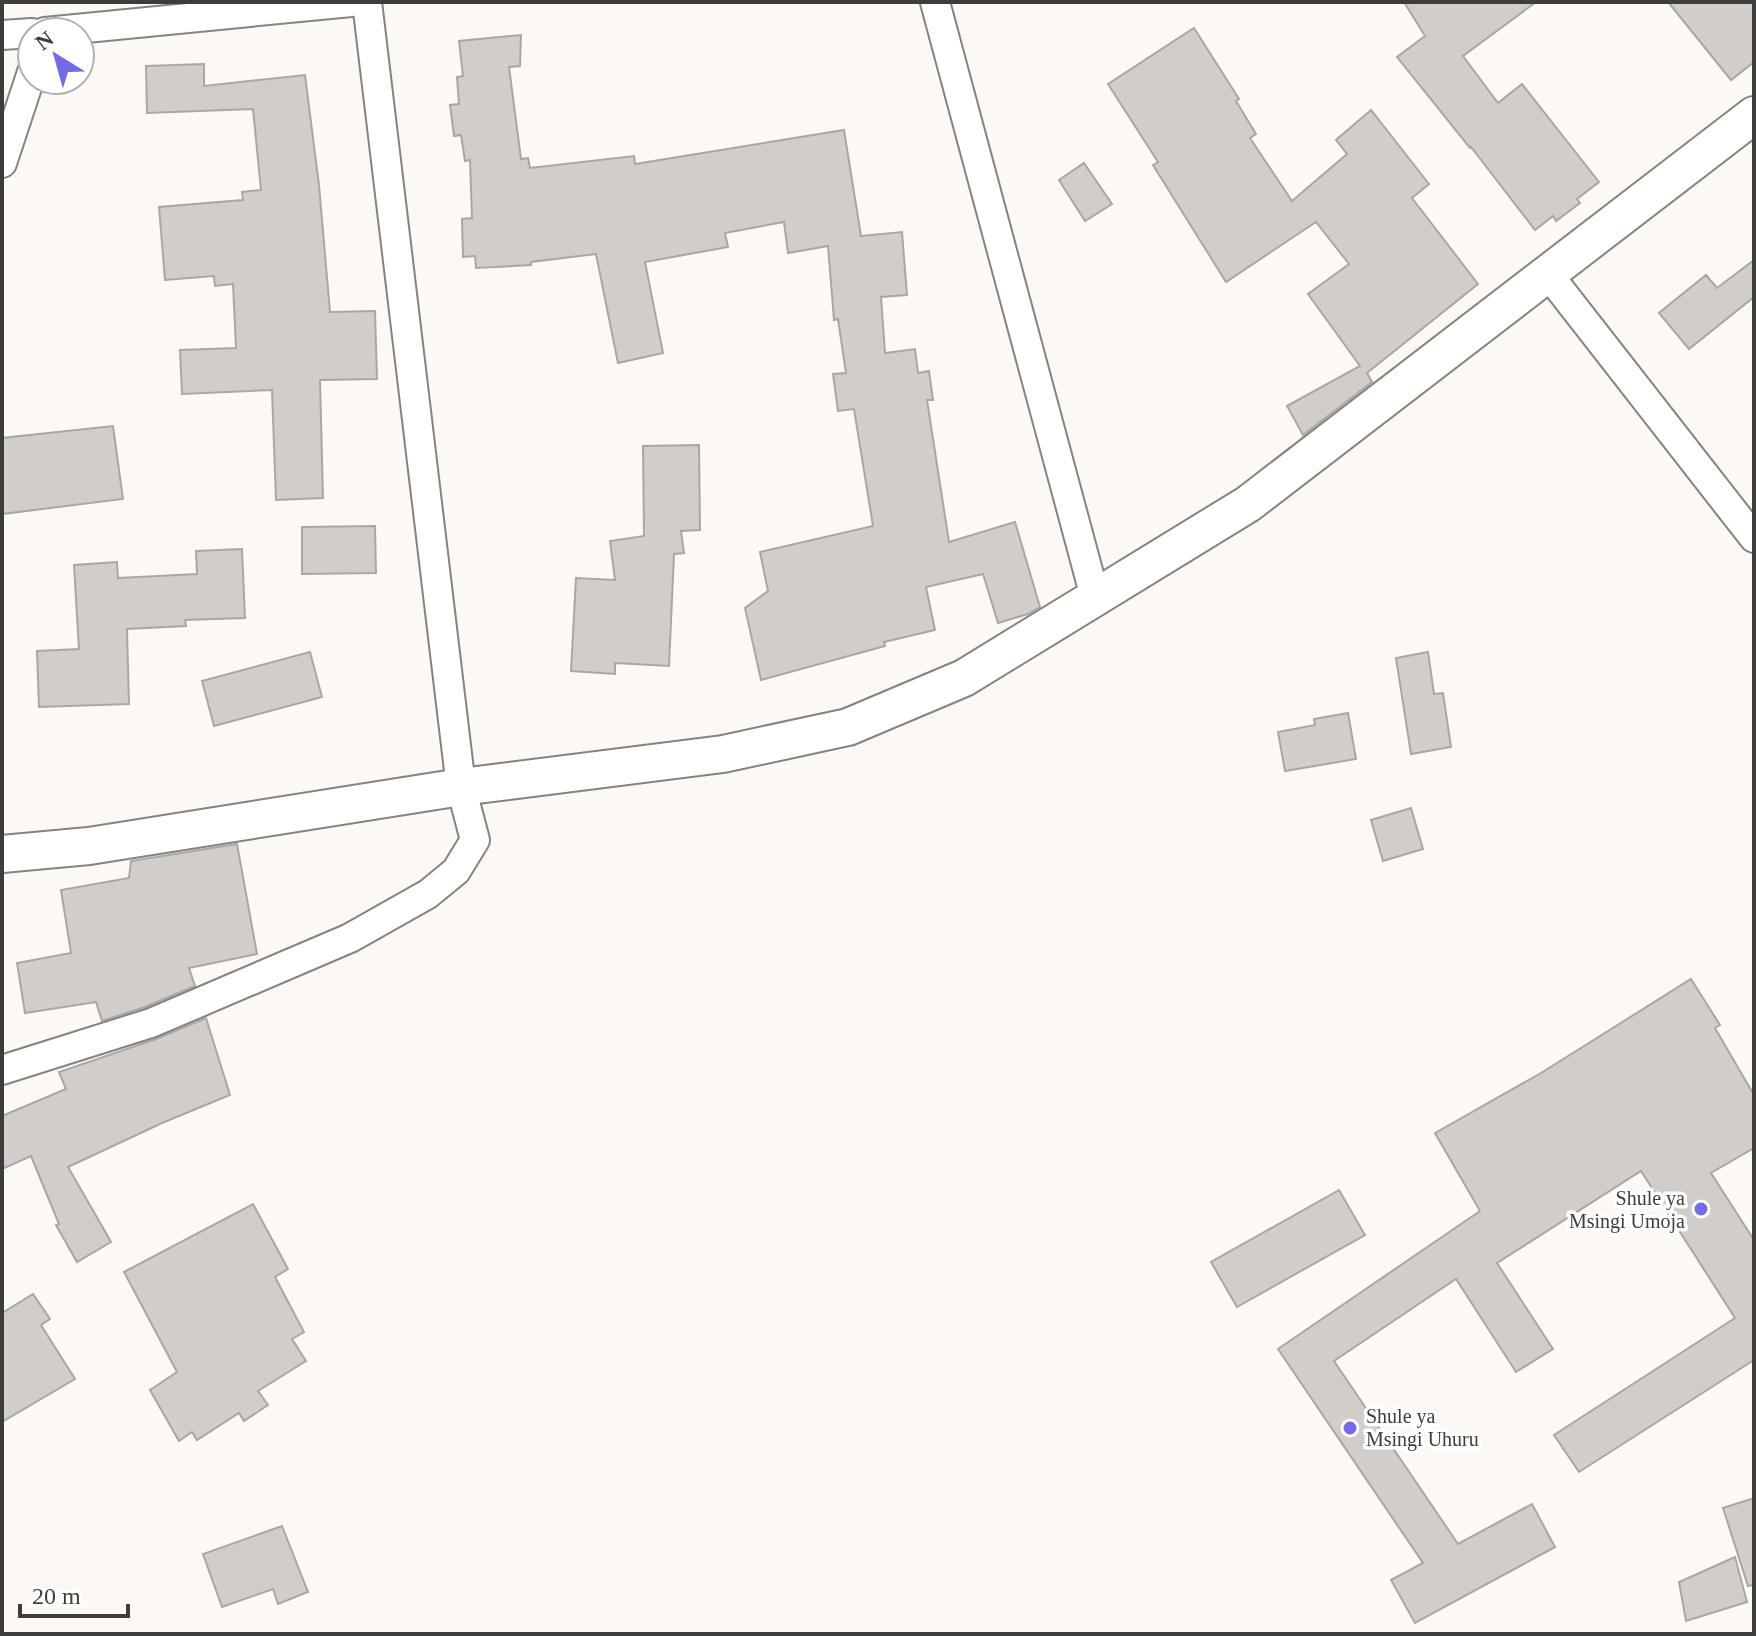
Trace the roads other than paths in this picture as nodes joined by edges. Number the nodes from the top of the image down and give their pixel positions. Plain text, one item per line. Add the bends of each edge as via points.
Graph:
1 (351, 2) edge
2 (367, 2) edge
3 (935, 2) edge
4 (96, 27) edge
5 (24, 96) edge
6 (1754, 115) edge
7 (2, 163) edge
8 (1548, 274) junction
9 (1754, 538) edge
10 (1095, 597) junction
11 (461, 787) junction
12 (2, 854) edge
13 (2, 1070) edge

1 - 4 street
2 - 11 street
3 - 10 street
5 - 7 street
6 - 8 street
8 - 9 street
8 - 10 street via 1248,504
10 - 11 street via 964,678 848,727 723,754
11 - 12 street via 89,846
11 - 13 street via 475,840 456,871 428,894 350,938 151,1023

